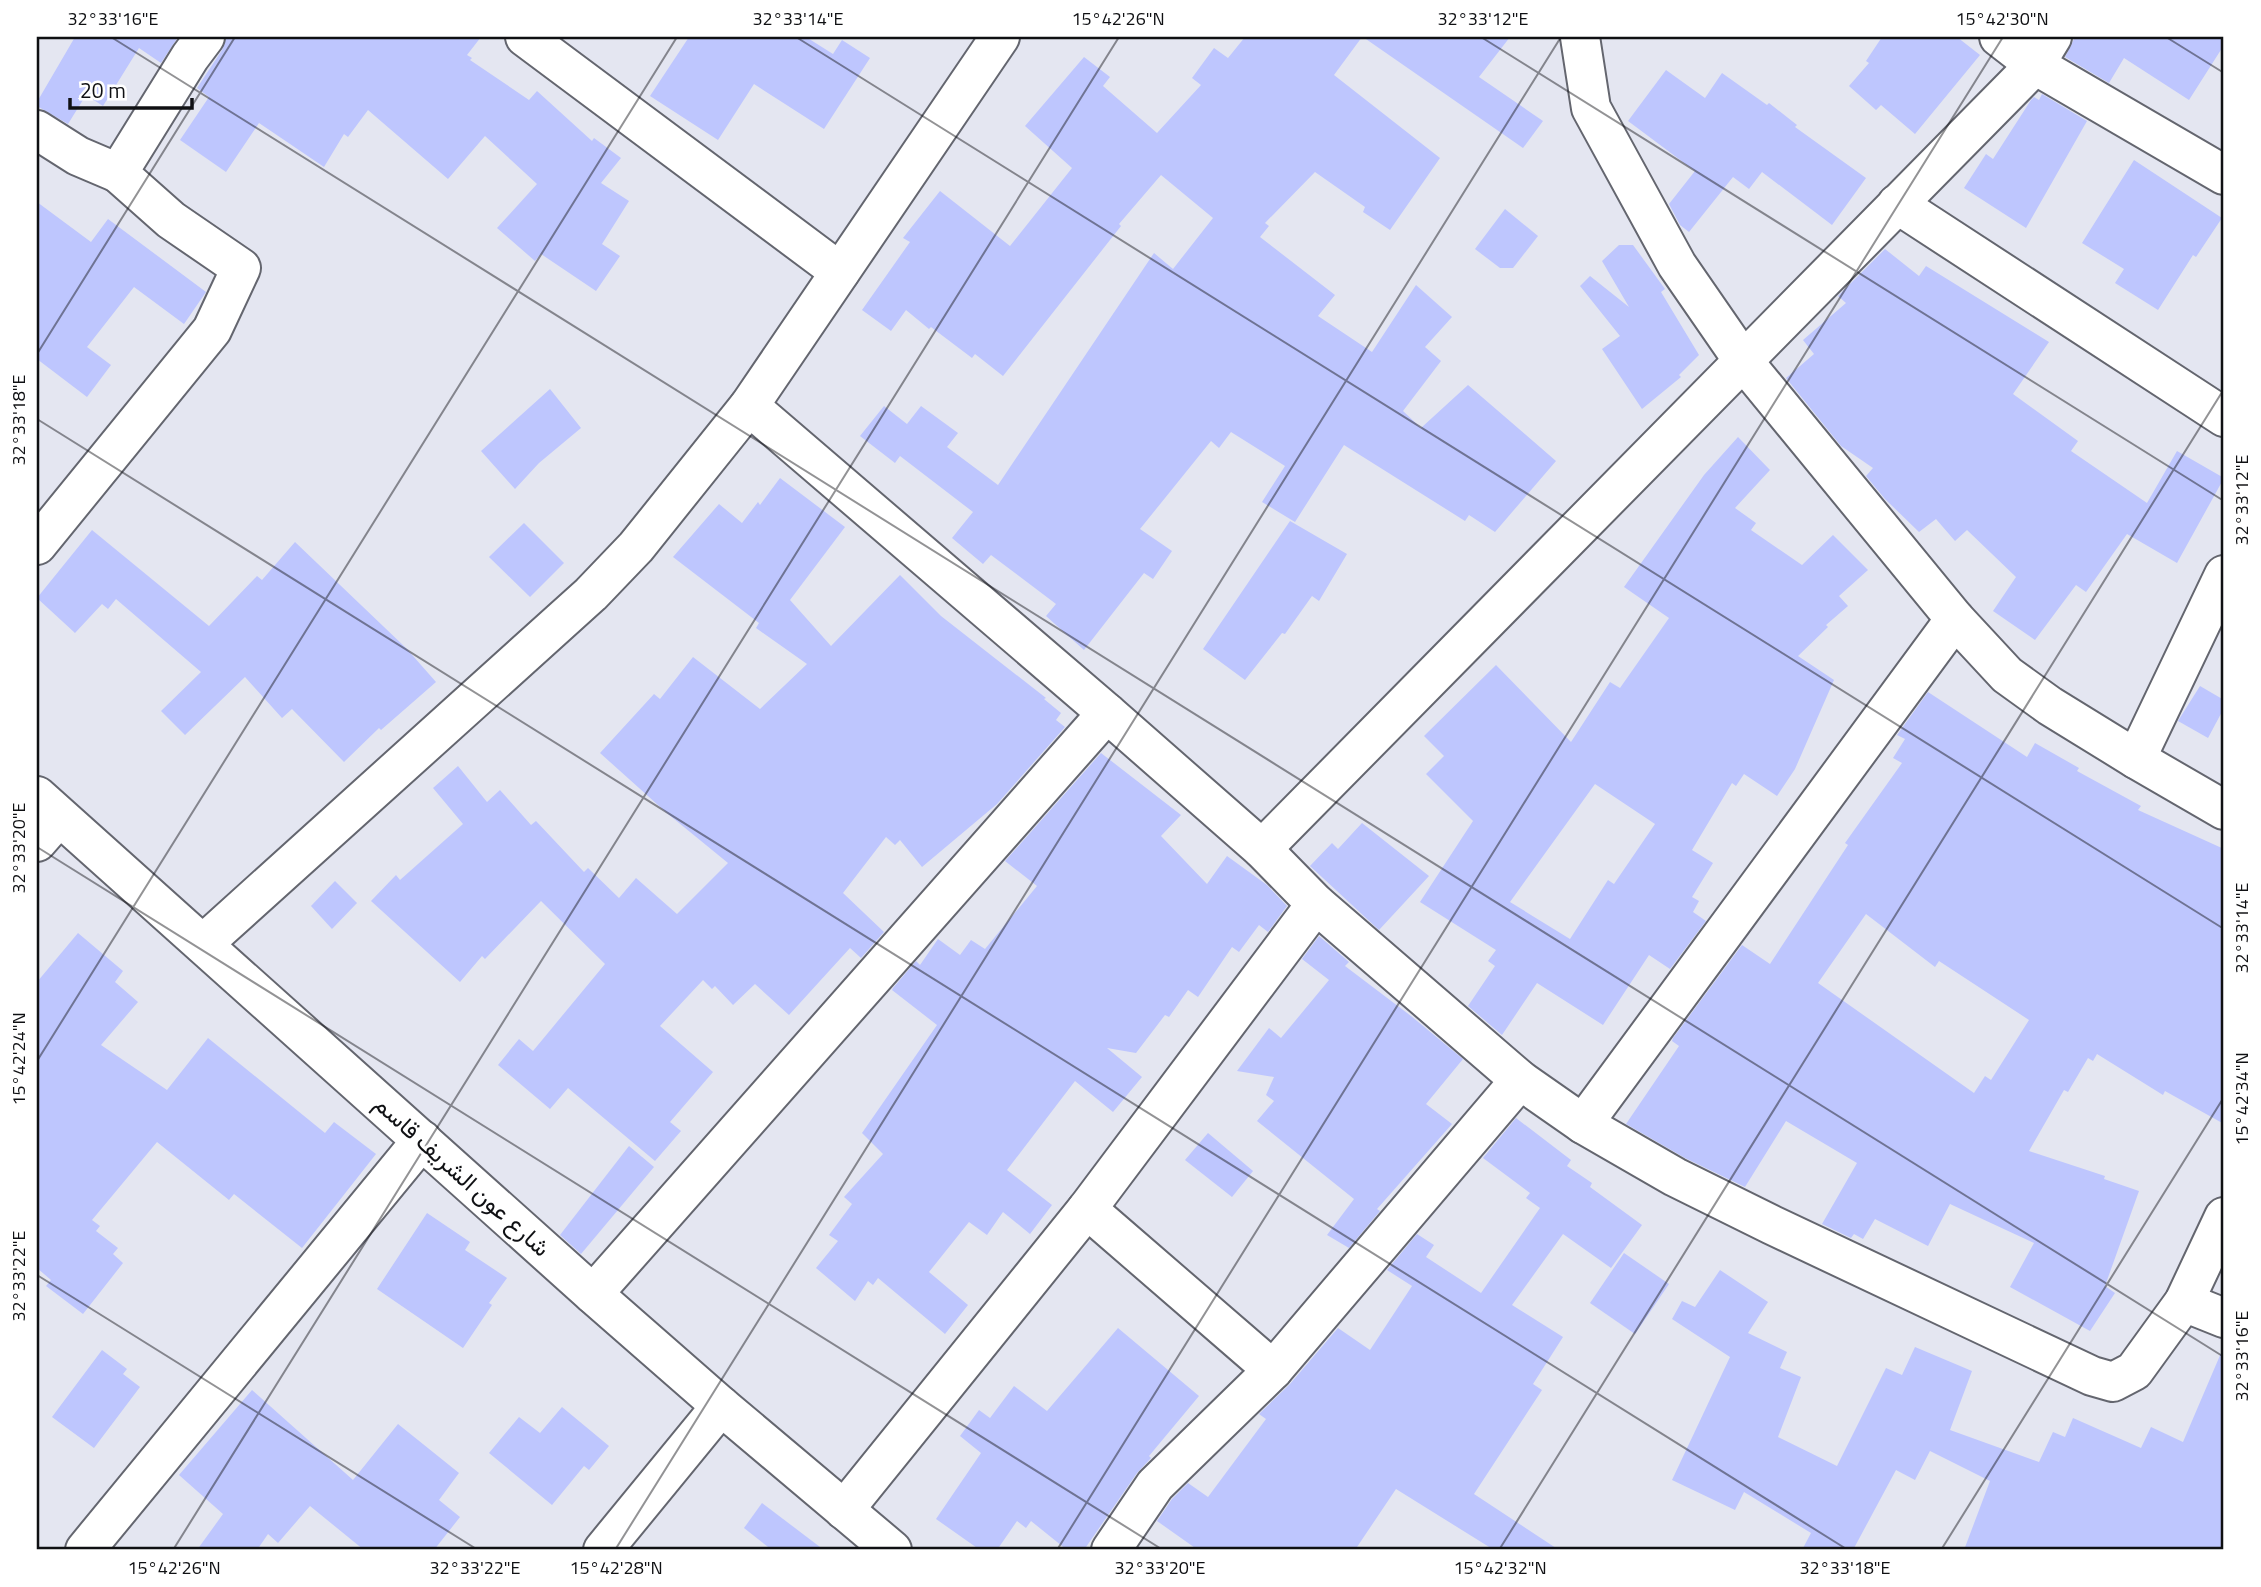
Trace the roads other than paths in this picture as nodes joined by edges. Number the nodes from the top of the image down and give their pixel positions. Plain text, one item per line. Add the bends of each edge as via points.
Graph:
1 (205, 37) edge
2 (525, 37) edge
3 (1000, 37) edge
4 (1580, 37) edge
5 (1999, 37) edge
6 (2043, 51) edge
7 (37, 130) edge
8 (118, 173) junction
9 (2224, 175) edge
10 (1897, 204) junction
11 (840, 272) junction
12 (1744, 362) junction
13 (750, 406) junction
14 (2222, 408) edge
15 (37, 545) edge
16 (2224, 575) edge
17 (1955, 619) junction
18 (1107, 713) junction
19 (2136, 759) junction
20 (2224, 810) edge
21 (44, 818) edge
22 (1262, 849) junction
23 (1316, 904) junction
24 (203, 944) junction
25 (1520, 1080) junction
26 (1583, 1124) junction
27 (422, 1140) junction
28 (1087, 1209) junction
29 (2224, 1217) edge
30 (593, 1294) junction
31 (2184, 1303) junction
32 (2224, 1318) edge
33 (1273, 1370) junction
34 (721, 1406) junction
35 (844, 1510) junction
36 (85, 1550) edge
37 (603, 1550) edge
38 (892, 1550) edge
39 (1111, 1550) edge

1 - 8 street
2 - 11 street
3 - 11 street
4 - 12 street via 1591,108 1677,265
5 - 6 street
6 - 9 street
6 - 10 street
7 - 8 street via 78,156
8 - 15 street via 172,220 242,268 212,330
10 - 12 street
10 - 14 street
11 - 13 street
12 - 17 street
12 - 22 street
13 - 18 street
13 - 24 street via 592,594
16 - 19 street
17 - 19 street via 2007,675
17 - 26 street
18 - 22 street
18 - 30 street
19 - 20 street
21 - 24 street, شارع عون الشريف قاسم
22 - 23 street
23 - 25 street
23 - 28 street
24 - 27 street, شارع عون الشريف قاسم
25 - 26 street
25 - 33 street
26 - 31 street via 1772,1226 2092,1376 2113,1382 2134,1371
27 - 30 street, شارع عون الشريف قاسم
27 - 36 street
28 - 33 street
28 - 35 street
29 - 31 street
30 - 34 street, شارع عون الشريف قاسم
31 - 32 street
33 - 39 street via 1156,1485
34 - 35 street, شارع عون الشريف قاسم
34 - 37 street
35 - 38 street, شارع عون الشريف قاسم

